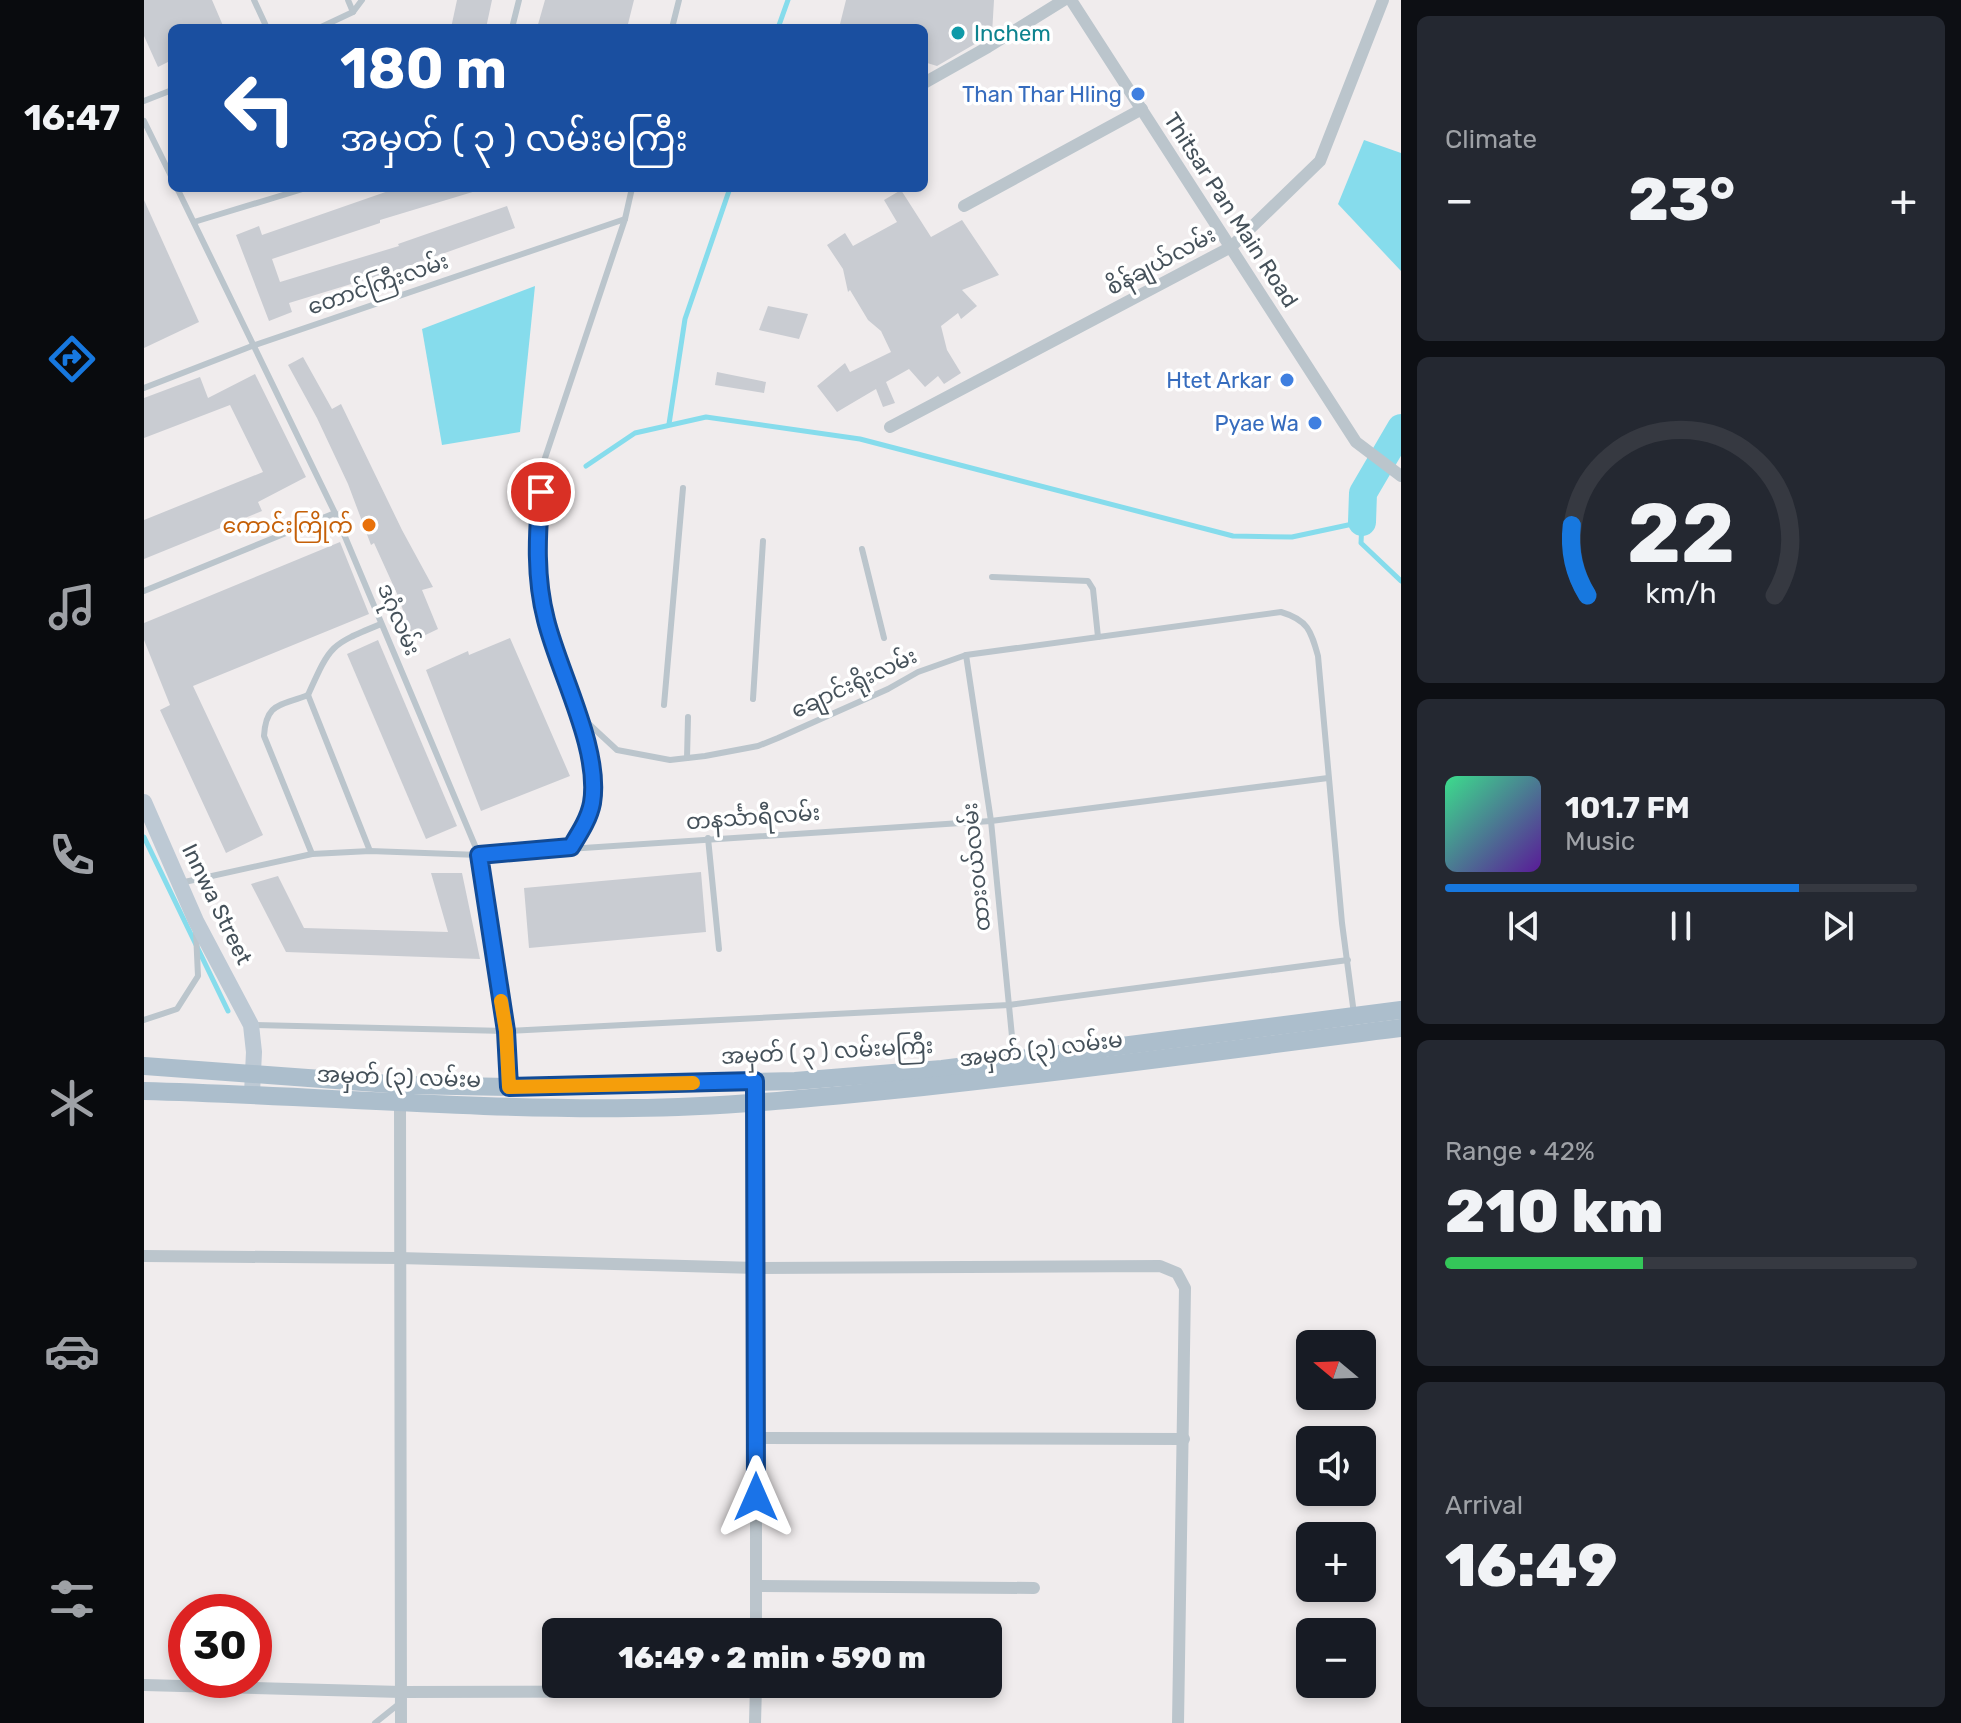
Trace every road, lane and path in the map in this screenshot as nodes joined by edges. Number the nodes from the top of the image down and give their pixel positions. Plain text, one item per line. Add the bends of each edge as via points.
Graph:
1 (254, 0) edge
2 (348, 0) edge
3 (362, 0) edge
4 (519, 0) edge
5 (679, 0) edge
6 (1064, 0) edge
7 (1071, 0) edge
8 (1383, 0) edge
9 (353, 12) junction
10 (265, 24) edge
11 (328, 24) edge
12 (513, 24) edge
13 (673, 24) edge
14 (928, 81) edge
15 (168, 92) edge
16 (144, 101) edge
17 (1142, 109) junction
18 (144, 121) edge
19 (168, 170) edge
20 (179, 192) edge
21 (293, 192) edge
22 (631, 192) edge
23 (964, 206) dead end
24 (625, 219) junction
25 (194, 222) junction
26 (1231, 247) junction
27 (252, 346) junction
28 (144, 388) edge
29 (890, 427) dead end
30 (1401, 476) edge
31 (683, 488) dead end
32 (335, 513) junction
33 (763, 541) dead end
34 (862, 549) dead end
35 (992, 577) dead end
36 (144, 591) edge
37 (381, 624) junction
38 (1098, 637) junction
39 (884, 638) dead end
40 (966, 655) junction
41 (308, 695) junction
42 (753, 699) dead end
43 (664, 705) dead end
44 (576, 712) junction
45 (688, 717) dead end
46 (687, 758) junction
47 (1328, 778) junction
48 (144, 802) edge
49 (991, 821) junction
50 (708, 838) junction
51 (571, 847) junction
52 (370, 851) junction
53 (312, 854) junction
54 (479, 855) junction
55 (180, 883) junction
56 (196, 921) junction
57 (719, 949) dead end
58 (1348, 960) junction
59 (1009, 1005) junction
60 (1401, 1010) edge
61 (144, 1020) edge
62 (251, 1025) junction
63 (1355, 1025) junction
64 (1401, 1028) edge
65 (506, 1031) junction
66 (144, 1066) edge
67 (1016, 1068) junction
68 (254, 1072) junction
69 (755, 1081) junction
70 (509, 1087) junction
71 (144, 1091) edge
72 (252, 1093) junction
73 (401, 1094) junction
74 (756, 1101) junction
75 (144, 1256) edge
76 (399, 1258) junction
77 (756, 1268) junction
78 (756, 1438) junction
79 (1184, 1439) junction
80 (756, 1586) junction
81 (1034, 1588) dead end
82 (756, 1618) edge
83 (144, 1685) edge
84 (542, 1693) edge
85 (401, 1697) junction
86 (756, 1698) edge
87 (375, 1723) edge
88 (401, 1723) edge
89 (755, 1723) edge
90 (1178, 1723) edge

1 - 10 lane
2 - 9 lane
3 - 9 lane
4 - 12 lane
5 - 13 lane
6 - 14 street
7 - 17 street, Thitsar Pan Main Road
8 - 26 street, စိန်ချယ်လမ်း via 1320,161
9 - 11 lane
15 - 16 lane
17 - 23 street
17 - 26 street, Thitsar Pan Main Road
18 - 19 lane
20 - 25 lane, ဒဂုံလမ်း
21 - 25 lane
22 - 24 lane, ချောင်းရိုးလမ်း
24 - 27 lane, တောင်ကြီးလမ်း
24 - 44 lane, ချောင်းရိုးလမ်း via 543,464 536,548 545,618
25 - 27 lane, ဒဂုံလမ်း
26 - 29 street, စိန်ချယ်လမ်း
26 - 30 street, Thitsar Pan Main Road via 1356,442
27 - 28 lane, တောင်ကြီးလမ်း
27 - 32 lane, ဒဂုံလမ်း
31 - 43 lane
32 - 36 lane
32 - 37 lane, ဒဂုံလမ်း
33 - 42 lane
34 - 39 lane
35 - 38 lane via 1088,581
37 - 41 lane via 342,640 327,654
37 - 54 lane, ဒဂုံလမ်း
38 - 40 lane, ချောင်းရိုးလမ်း
38 - 47 lane, ချောင်းရိုးလမ်း via 1281,612 1295,616 1311,630 1318,656
40 - 46 lane, ချောင်းရိုးလမ်း via 768,742
40 - 49 lane, ထားဝယ်လမ်း
41 - 52 lane
41 - 53 lane via 271,710 264,736
44 - 46 lane, ချောင်းရိုးလမ်း via 617,750
44 - 51 lane via 593,770 592,804
45 - 46 lane
47 - 49 lane, တနင်္သာရီလမ်း
47 - 58 lane, ချောင်းရိုးလမ်း
48 - 55 street, Innwa Street
49 - 50 lane, တနင်္သာရီလမ်း
49 - 59 lane, ထားဝယ်လမ်း
50 - 51 lane, တနင်္သာရီလမ်း
50 - 57 lane
51 - 54 lane, တနင်္သာရီလမ်း
52 - 53 lane, တနင်္သာရီလမ်း
52 - 54 lane, တနင်္သာရီလမ်း
53 - 55 lane, တနင်္သာရီလမ်း
54 - 65 lane, ဒဂုံလမ်း
55 - 56 street, Innwa Street
56 - 61 lane via 198,976 177,1009
56 - 62 street, Innwa Street
58 - 59 lane
58 - 63 lane, ချောင်းရိုးလမ်း
59 - 65 lane
59 - 67 lane, ထားဝယ်လမ်း
60 - 63 main road, အမှတ် ( ၃ ) လမ်းမကြီး
62 - 65 lane
62 - 68 street
63 - 64 main road
63 - 67 main road, အမှတ် ( ၃ ) လမ်းမကြီး
65 - 70 lane, ဒဂုံလမ်း
66 - 68 main road, အမှတ် ( ၃ ) လမ်းမကြီး
67 - 69 main road, အမှတ် ( ၃ ) လမ်းမကြီး
67 - 74 main road, အမှတ် (၃) လမ်းမ via 843,1095
68 - 72 street
68 - 73 main road, အမှတ် ( ၃ ) လမ်းမကြီး
69 - 70 main road, အမှတ် ( ၃ ) လမ်းမကြီး
69 - 74 lane
70 - 73 main road, အမှတ် ( ၃ ) လမ်းမကြီး
71 - 72 main road, အမှတ် (၃) လမ်းမ
72 - 73 main road, အမှတ် (၃) လမ်းမ
73 - 74 main road, အမှတ် (၃) လမ်းမ via 632,1108
73 - 76 street
74 - 77 street
75 - 76 street
76 - 77 street
76 - 85 street
77 - 78 street
77 - 79 street via 1160,1266 1177,1273 1185,1288
78 - 79 street
78 - 80 street
79 - 90 street
80 - 81 street
80 - 82 street
83 - 85 street
84 - 85 street
85 - 87 lane
85 - 88 street
86 - 89 street

